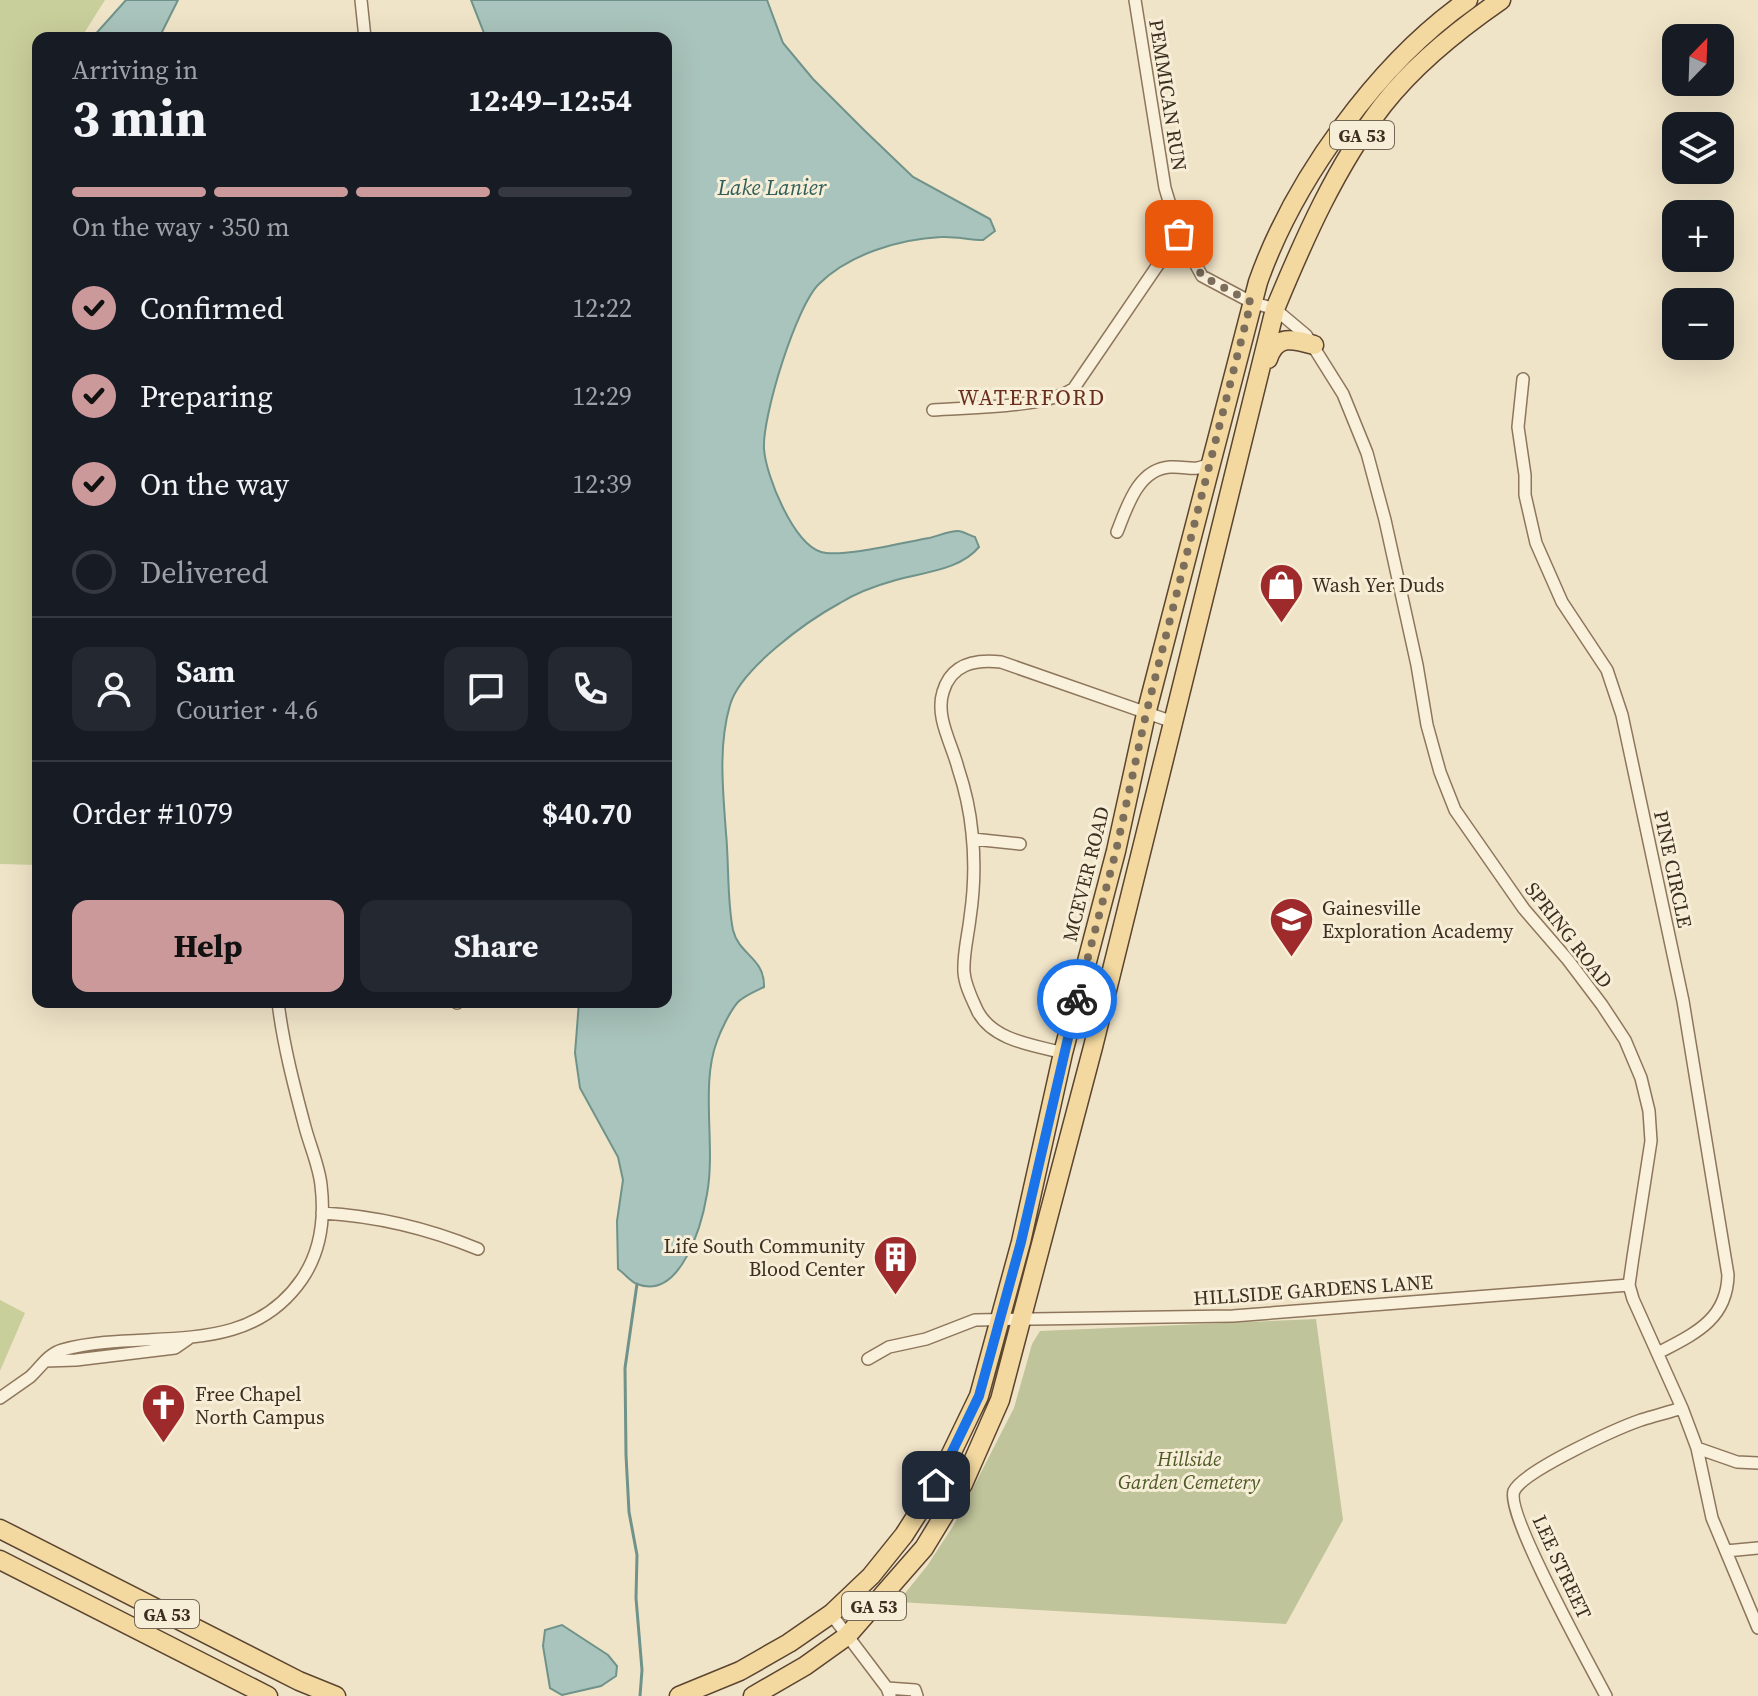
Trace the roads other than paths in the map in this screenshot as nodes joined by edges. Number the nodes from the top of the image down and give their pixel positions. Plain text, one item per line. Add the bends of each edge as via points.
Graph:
1 (361, 0) edge
2 (1135, 0) edge
3 (1468, 0) edge
4 (1501, 0) edge
5 (364, 32) edge
6 (1179, 234) junction
7 (1251, 302) junction
8 (1275, 309) junction
9 (1314, 345) junction
10 (1523, 379) dead end
11 (933, 410) dead end
12 (1241, 440) junction
13 (1213, 462) junction
14 (1117, 532) dead end
15 (1146, 714) junction
16 (1173, 722) junction
17 (973, 839) junction
18 (1020, 844) dead end
19 (279, 1008) edge
20 (1063, 1053) junction
21 (322, 1213) junction
22 (478, 1249) dead end
23 (1629, 1285) junction
24 (999, 1317) junction
25 (1020, 1318) junction
26 (1658, 1353) junction
27 (868, 1359) dead end
28 (0, 1398) edge
29 (1682, 1408) junction
30 (1697, 1448) junction
31 (1758, 1463) edge
32 (0, 1529) edge
33 (1758, 1548) edge
34 (1726, 1551) junction
35 (0, 1560) edge
36 (831, 1614) junction
37 (1758, 1628) edge
38 (847, 1636) junction
39 (894, 1692) edge
40 (916, 1693) edge
41 (268, 1696) edge
42 (336, 1696) edge
43 (679, 1696) edge
44 (753, 1696) edge
45 (1606, 1696) edge

1 - 5 street
2 - 6 street, PEMMICAN RUN via 1165,188
3 - 7 main road, MCEVER ROAD / GA 53 via 1410,50 1331,142 1281,225
4 - 8 main road, GA 53 via 1438,48 1384,103 1349,154
6 - 7 street, PEMMICAN RUN via 1202,276
6 - 11 street via 1065,395 1031,403
7 - 8 street, SPRING ROAD
7 - 13 main road, MCEVER ROAD / GA 53
8 - 9 street, SPRING ROAD
8 - 12 main road, GA 53
9 - 12 main road via 1287,339 1274,345
9 - 23 street, SPRING ROAD via 1343,394 1367,453 1427,725 1455,810 1524,909 1602,1005 1641,1078 1651,1141
10 - 26 street, PINE CIRCLE via 1518,427 1528,513 1547,571 1607,670 1622,715 1683,1001 1728,1275 1728,1291 1715,1316
12 - 16 main road, GA 53
13 - 14 street via 1199,470 1170,467 1150,474 1135,491
13 - 15 main road, MCEVER ROAD / GA 53
15 - 16 street
15 - 17 street via 1001,662 969,662 959,668 943,690 941,715
15 - 20 main road, MCEVER ROAD / GA 53
16 - 25 main road, GA 53
17 - 18 street
17 - 20 street via 964,972 968,991 993,1029
19 - 21 street via 321,1184
20 - 24 main road, MCEVER ROAD / GA 53
21 - 22 street via 400,1222
21 - 28 street via 310,1267 276,1310 245,1327 189,1338 120,1339 58,1350
23 - 25 street, HILLSIDE GARDENS LANE via 1233,1316
23 - 26 street, SPRING ROAD
24 - 25 street, HILLSIDE GARDENS LANE
24 - 27 street, HILLSIDE GARDENS LANE via 889,1347
24 - 36 main road, MCEVER ROAD / GA 53 via 979,1396 936,1485 871,1576
25 - 38 main road, GA 53 via 1000,1400 963,1484 924,1548
26 - 29 street, SPRING ROAD
29 - 30 street, SPRING ROAD
29 - 45 street, LEE STREET via 1609,1433 1531,1474 1515,1490 1522,1529
30 - 31 street via 1737,1462
30 - 34 street, SPRING ROAD via 1712,1518
32 - 42 main road, GA 53
33 - 34 street
34 - 37 street, SPRING ROAD
35 - 41 main road, GA 53
36 - 38 street
36 - 43 main road, MCEVER ROAD / GA 53 via 740,1671
38 - 39 street
38 - 44 main road, GA 53
39 - 40 street

